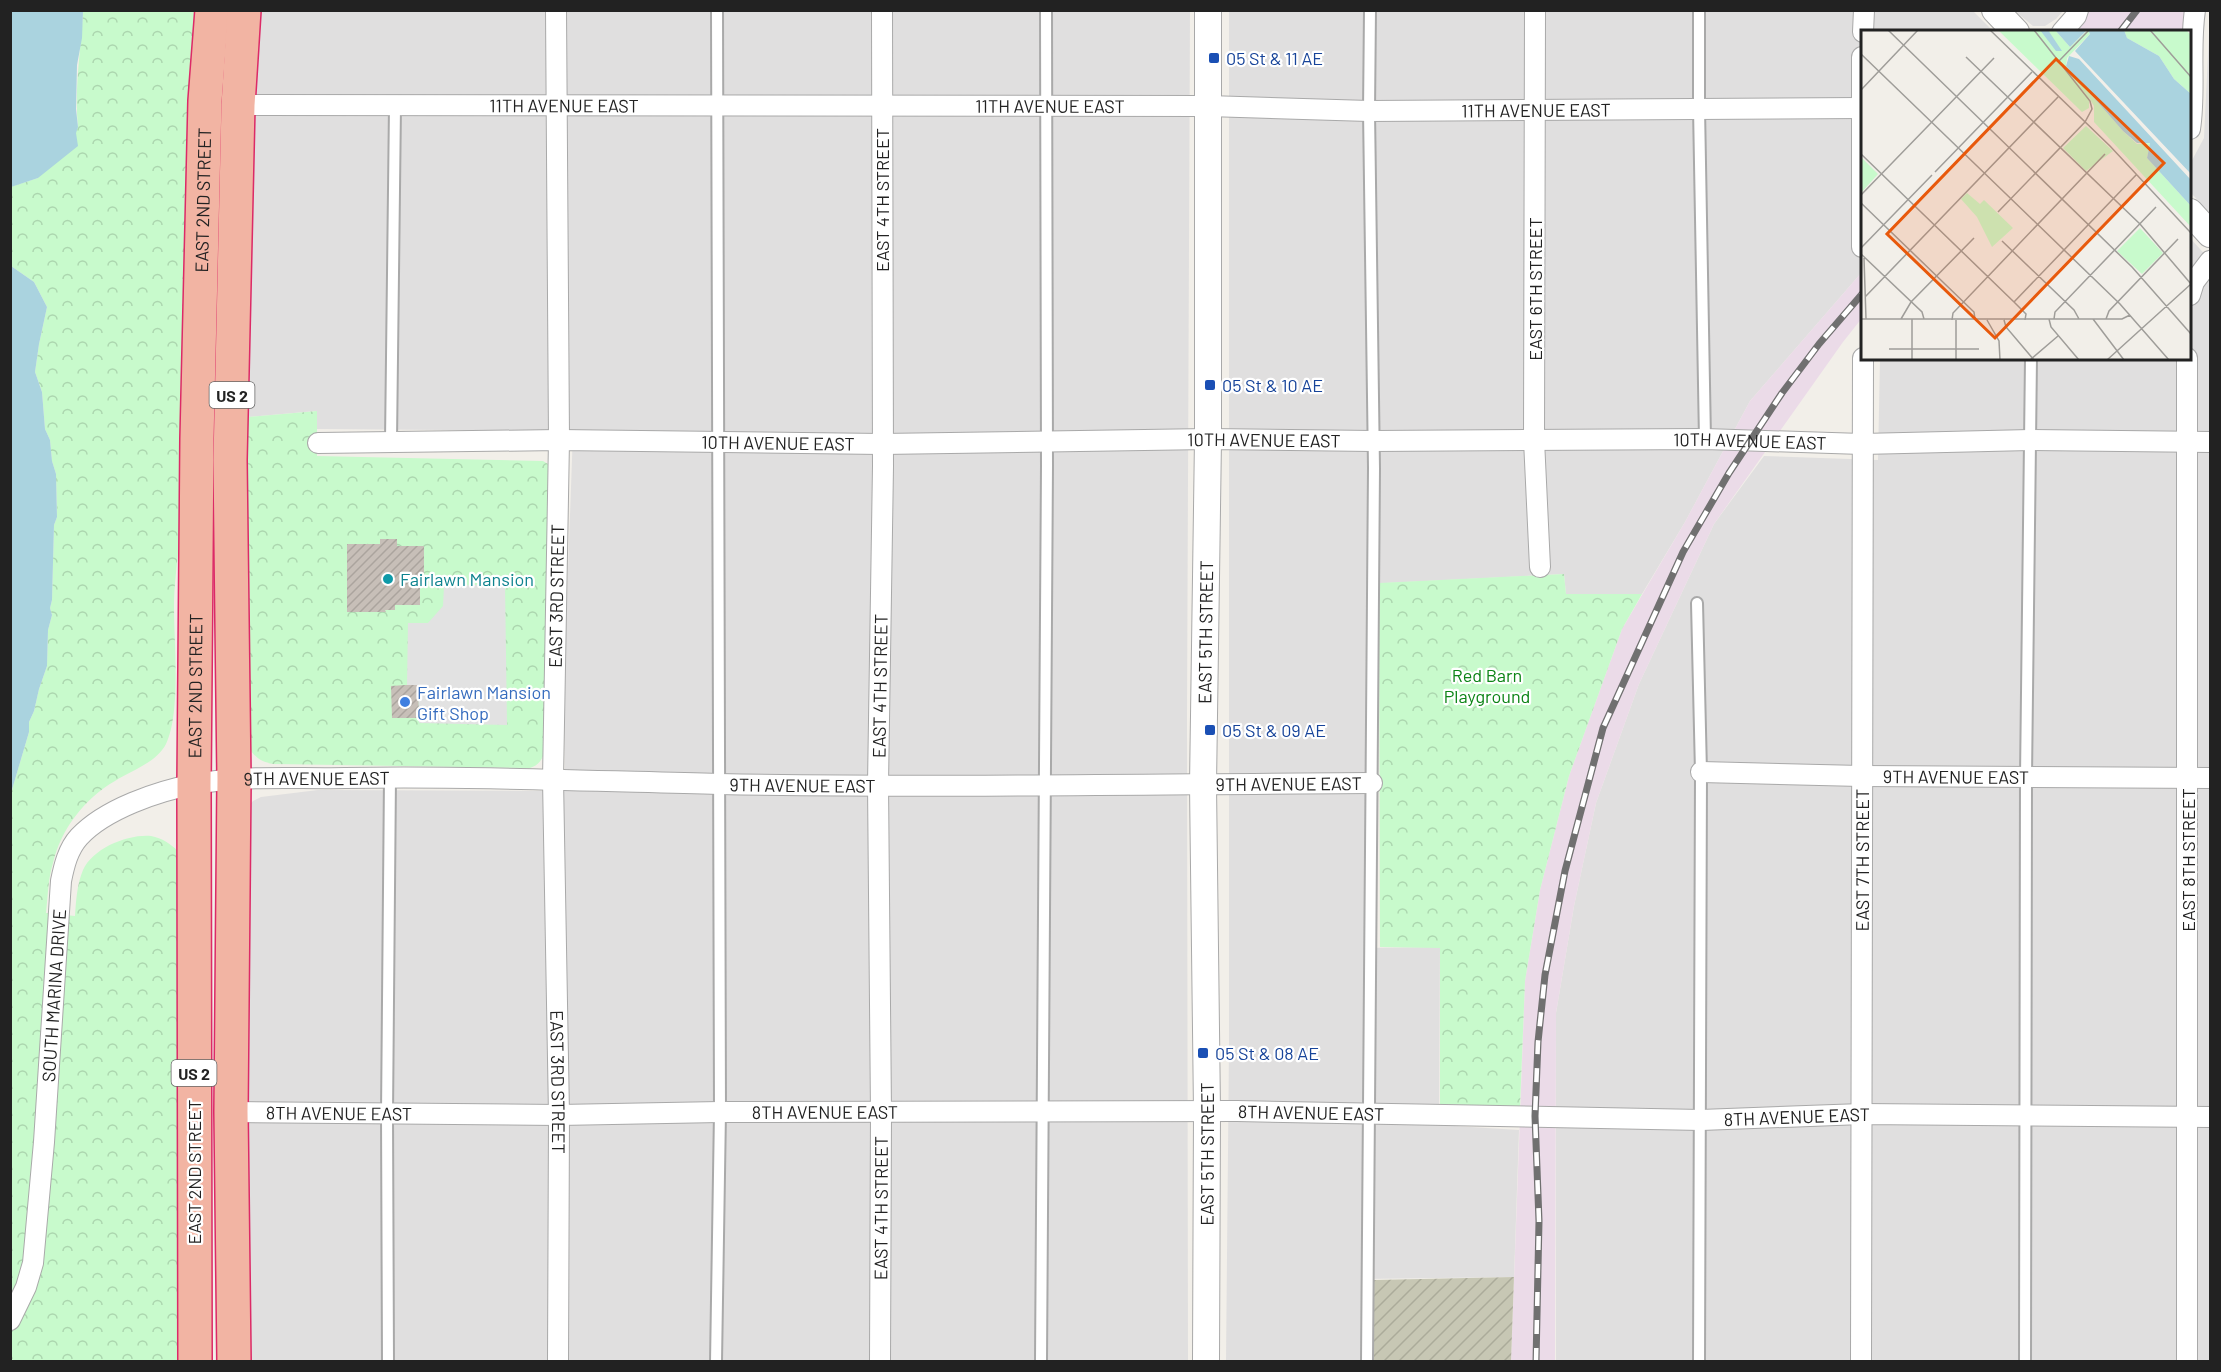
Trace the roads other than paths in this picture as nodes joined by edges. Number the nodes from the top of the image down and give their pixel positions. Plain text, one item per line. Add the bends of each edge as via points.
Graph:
1 (212, 10) edge
2 (244, 10) edge
3 (556, 10) edge
4 (717, 10) edge
5 (882, 10) edge
6 (1046, 10) edge
7 (1208, 10) edge
8 (1370, 10) edge
9 (1535, 10) edge
10 (1700, 10) edge
11 (1864, 10) edge
12 (1995, 10) edge
13 (2078, 10) edge
14 (2195, 10) edge
15 (1863, 30) edge
16 (2014, 30) edge
17 (2064, 30) edge
18 (2191, 59) edge
19 (2191, 59) edge
20 (238, 105) junction
21 (556, 105) junction
22 (396, 106) junction
23 (717, 106) junction
24 (1046, 106) junction
25 (1208, 106) junction
26 (881, 107) junction
27 (1699, 108) junction
28 (1861, 108) edge
29 (1536, 110) junction
30 (1369, 111) junction
31 (2191, 123) edge
32 (2191, 213) edge
33 (2211, 234) edge
34 (2211, 261) edge
35 (2191, 292) edge
36 (1863, 360) edge
37 (2031, 360) edge
38 (2187, 360) edge
39 (1208, 439) junction
40 (1705, 439) junction
41 (559, 440) junction
42 (1534, 440) junction
43 (2030, 440) junction
44 (392, 441) junction
45 (1373, 441) junction
46 (318, 442) dead end
47 (718, 442) junction
48 (1047, 442) junction
49 (2188, 442) junction
50 (2211, 442) edge
51 (882, 444) junction
52 (1862, 444) junction
53 (1540, 567) dead end
54 (1697, 603) dead end
55 (1701, 772) junction
56 (1861, 776) junction
57 (390, 777) junction
58 (2026, 777) junction
59 (2188, 778) junction
60 (2211, 778) edge
61 (234, 779) junction
62 (553, 779) junction
63 (1372, 783) junction
64 (194, 784) junction
65 (720, 784) junction
66 (878, 784) junction
67 (1044, 784) junction
68 (1203, 785) junction
69 (1207, 1111) junction
70 (231, 1112) junction
71 (720, 1112) junction
72 (1042, 1112) junction
73 (1370, 1112) junction
74 (881, 1113) junction
75 (1862, 1113) junction
76 (387, 1114) junction
77 (559, 1115) junction
78 (2025, 1115) junction
79 (2188, 1117) junction
80 (2211, 1117) edge
81 (1701, 1120) junction
82 (10, 1320) edge
83 (195, 1362) edge
84 (234, 1362) edge
85 (388, 1362) edge
86 (558, 1362) edge
87 (716, 1362) edge
88 (880, 1362) edge
89 (1041, 1362) edge
90 (1206, 1362) edge
91 (1366, 1362) edge
92 (1699, 1362) edge
93 (1862, 1362) edge
94 (2025, 1362) edge
95 (2187, 1362) edge

1 - 64 highway, EAST 2ND STREET / US 2 via 204,136
2 - 20 highway, EAST 2ND STREET / US 2
3 - 21 street, EAST 3RD STREET
4 - 23 lane
5 - 26 street, EAST 4TH STREET
6 - 24 lane
7 - 25 street, EAST 5TH STREET
8 - 30 lane
9 - 29 street, EAST 6TH STREET
10 - 27 lane
11 - 15 street
12 - 16 street
13 - 17 street
14 - 19 street
18 - 31 street
20 - 22 street, 11TH AVENUE EAST
20 - 61 highway, EAST 2ND STREET / US 2 via 230,460
21 - 22 street, 11TH AVENUE EAST
21 - 23 street, 11TH AVENUE EAST
21 - 41 street, EAST 3RD STREET
22 - 44 lane
23 - 26 street, 11TH AVENUE EAST
23 - 47 lane
24 - 25 street, 11TH AVENUE EAST
24 - 26 street, 11TH AVENUE EAST
24 - 48 lane
25 - 30 street, 11TH AVENUE EAST
25 - 39 street, EAST 5TH STREET
26 - 51 street, EAST 4TH STREET
27 - 28 street, 11TH AVENUE EAST
27 - 29 street, 11TH AVENUE EAST
27 - 40 lane
29 - 30 street, 11TH AVENUE EAST
29 - 42 street, EAST 6TH STREET
30 - 45 lane
32 - 33 street
34 - 35 street
36 - 52 street, EAST 7TH STREET
37 - 43 lane
38 - 49 street, EAST 8TH STREET
39 - 45 street, 10TH AVENUE EAST
39 - 48 street, 10TH AVENUE EAST
39 - 68 street, EAST 5TH STREET
40 - 42 street, 10TH AVENUE EAST
40 - 52 street, 10TH AVENUE EAST
41 - 44 street, 10TH AVENUE EAST
41 - 47 street, 10TH AVENUE EAST
41 - 62 street, EAST 3RD STREET
42 - 45 street, 10TH AVENUE EAST
42 - 53 street, EAST 6TH STREET
43 - 49 street, 10TH AVENUE EAST
43 - 52 street, 10TH AVENUE EAST
43 - 58 lane
44 - 46 street, 10TH AVENUE EAST
45 - 63 lane
47 - 51 street, 10TH AVENUE EAST
47 - 65 lane
48 - 51 street, 10TH AVENUE EAST
48 - 67 lane
49 - 50 street, 10TH AVENUE EAST
49 - 59 street, EAST 8TH STREET
51 - 66 street, EAST 4TH STREET
52 - 56 street, EAST 7TH STREET
54 - 55 lane
55 - 56 street, 9TH AVENUE EAST
55 - 81 lane
56 - 58 street, 9TH AVENUE EAST
56 - 75 street, EAST 7TH STREET
57 - 61 street, 9TH AVENUE EAST
57 - 62 street, 9TH AVENUE EAST
57 - 76 lane
58 - 59 street, 9TH AVENUE EAST
58 - 78 lane
59 - 60 street, 9TH AVENUE EAST
59 - 79 street, EAST 8TH STREET
61 - 64 street, SOUTH MARINA DRIVE
61 - 70 highway, EAST 2ND STREET / US 2
62 - 65 street, 9TH AVENUE EAST
62 - 77 street, EAST 3RD STREET
63 - 68 street, 9TH AVENUE EAST
63 - 73 lane
64 - 82 street, SOUTH MARINA DRIVE via 145,798 104,818 78,838 63,867 33,1263
64 - 83 highway, EAST 2ND STREET / US 2
65 - 66 street, 9TH AVENUE EAST
65 - 71 lane
66 - 67 street, 9TH AVENUE EAST
66 - 74 street, EAST 4TH STREET
67 - 68 street, 9TH AVENUE EAST
67 - 72 lane
68 - 69 street, EAST 5TH STREET
69 - 72 street, 8TH AVENUE EAST
69 - 73 street, 8TH AVENUE EAST
69 - 90 street, EAST 5TH STREET
70 - 76 street, 8TH AVENUE EAST
70 - 84 highway, EAST 2ND STREET / US 2
71 - 74 street, 8TH AVENUE EAST
71 - 77 street, 8TH AVENUE EAST
71 - 87 lane
72 - 74 street, 8TH AVENUE EAST
72 - 89 lane
73 - 81 street, 8TH AVENUE EAST
73 - 91 lane
74 - 88 street, EAST 4TH STREET
75 - 78 street, 8TH AVENUE EAST
75 - 81 street, 8TH AVENUE EAST
75 - 93 street, EAST 7TH STREET
76 - 77 street, 8TH AVENUE EAST
76 - 85 lane
77 - 86 street, EAST 3RD STREET
78 - 79 street, 8TH AVENUE EAST
78 - 94 lane
79 - 80 street, 8TH AVENUE EAST
79 - 95 street, EAST 8TH STREET
81 - 92 lane

